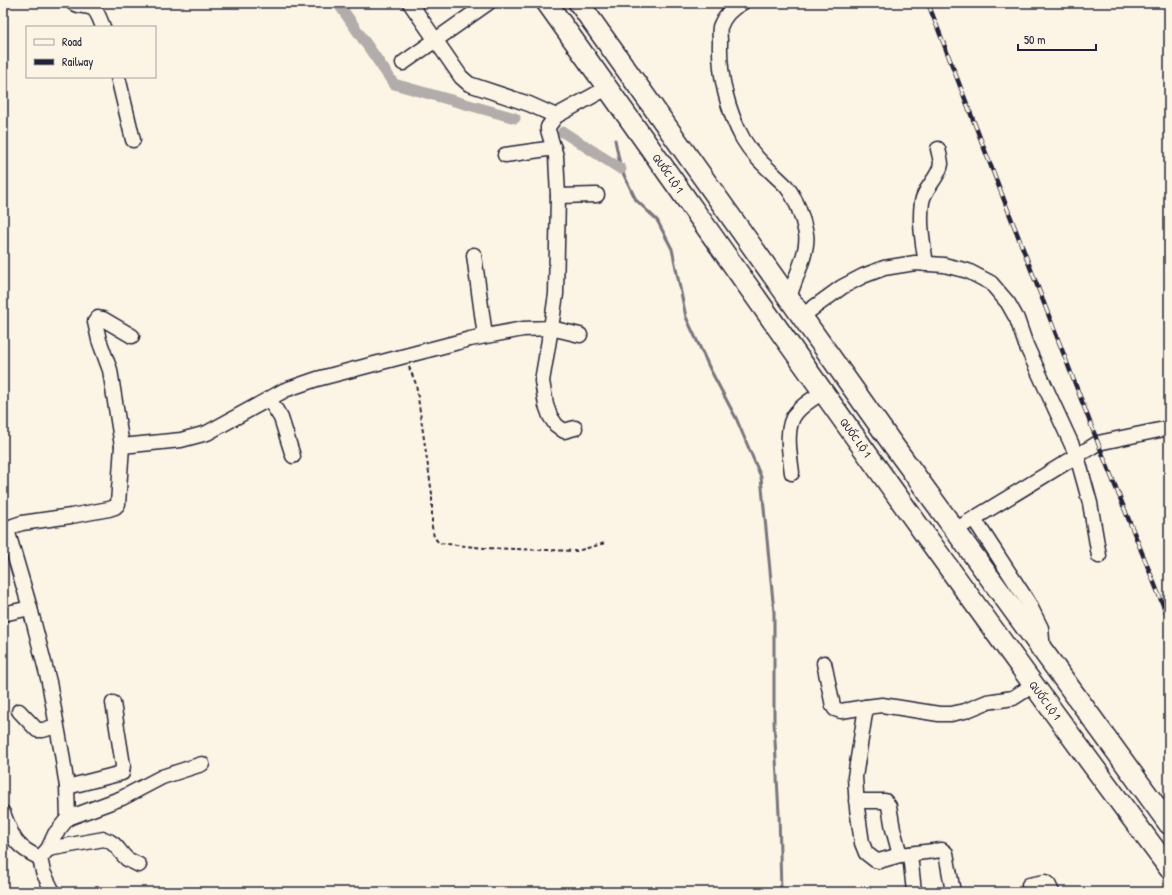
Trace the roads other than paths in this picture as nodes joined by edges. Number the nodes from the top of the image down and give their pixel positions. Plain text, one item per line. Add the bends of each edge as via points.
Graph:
1 (73, 3) edge
2 (410, 3) edge
3 (488, 3) edge
4 (547, 3) edge
5 (579, 3) edge
6 (742, 3) edge
7 (103, 26) edge
8 (436, 40) junction
9 (404, 63) dead end
10 (118, 78) edge
11 (607, 88) junction
12 (556, 116) junction
13 (133, 140) dead end
14 (554, 148) junction
15 (938, 149) dead end
16 (505, 155) dead end
17 (597, 195) dead end
18 (558, 196) junction
19 (474, 255) dead end
20 (926, 264) junction
21 (788, 298) junction
22 (802, 316) junction
23 (551, 328) junction
24 (580, 335) dead end
25 (132, 336) dead end
26 (485, 336) junction
27 (823, 392) junction
28 (268, 399) junction
29 (575, 428) dead end
30 (1169, 428) edge
31 (891, 442) junction
32 (122, 446) junction
33 (293, 456) dead end
34 (1077, 456) junction
35 (870, 457) junction
36 (792, 474) dead end
37 (974, 518) junction
38 (955, 530) junction
39 (1099, 556) dead end
40 (30, 608) junction
41 (3, 614) edge
42 (1043, 652) junction
43 (824, 663) dead end
44 (1034, 684) junction
45 (113, 703) dead end
46 (866, 708) junction
47 (19, 711) dead end
48 (56, 726) junction
49 (202, 764) dead end
50 (1140, 785) junction
51 (66, 787) junction
52 (1118, 800) junction
53 (856, 801) junction
54 (3, 813) edge
55 (68, 818) junction
56 (1169, 824) edge
57 (44, 854) junction
58 (905, 854) junction
59 (139, 865) dead end
60 (1169, 868) edge
61 (1029, 885) dead end
62 (53, 892) edge
63 (914, 892) edge
64 (953, 892) edge
65 (1052, 892) edge

1 - 7 street via 91,7
2 - 8 street
3 - 8 street
4 - 11 highway, QUỐC LỘ 1
5 - 21 highway
6 - 21 street via 732,9 720,28 720,60 725,91 743,139 786,187 803,223 807,246
8 - 9 street
8 - 12 street via 461,77 469,84
10 - 13 street
11 - 12 street
11 - 27 highway, QUỐC LỘ 1
12 - 14 street via 548,127
14 - 16 street
14 - 18 street
15 - 20 street via 941,165 924,194 922,203 921,224
17 - 18 street
18 - 23 street via 556,294
19 - 26 street
20 - 22 street via 915,263 884,268 863,276 842,287
20 - 34 street via 968,271 991,283 1008,303
21 - 22 highway
22 - 31 highway
23 - 24 street
23 - 26 street via 523,329
23 - 29 street via 542,381 546,405 550,416 562,430
25 - 32 street via 103,319 98,318 95,322 110,370
26 - 28 street via 317,379
27 - 35 highway, QUỐC LỘ 1
27 - 36 street via 797,412 792,420 789,434
28 - 32 street via 199,435 181,440
28 - 33 street via 281,418
30 - 34 street via 1098,443
31 - 35 highway
31 - 38 highway
32 - 40 street via 118,504 115,508 22,523 10,529 9,538
34 - 37 street
34 - 39 street via 1090,503
35 - 44 highway, QUỐC LỘ 1
37 - 38 street
37 - 42 street via 1028,602 1041,628
38 - 42 highway
40 - 41 street
40 - 48 street via 49,682
42 - 50 highway
43 - 46 street via 835,709 841,711
44 - 46 street via 1013,698 987,702 951,714 882,705
44 - 52 highway, QUỐC LỘ 1
45 - 51 street via 123,764 122,773
46 - 53 street via 856,765
47 - 48 street via 37,730
48 - 51 street
49 - 55 street via 156,780 122,798
50 - 52 highway
50 - 56 highway
51 - 55 street
52 - 60 highway, QUỐC LỘ 1
53 - 58 street via 885,801 888,804 892,829
53 - 58 street via 862,843 866,853 879,861
54 - 57 street via 20,847
55 - 57 street
57 - 59 street via 104,839 116,845 128,860
57 - 62 street via 43,872
58 - 63 street
58 - 64 street via 944,851
61 - 65 street via 1044,882

